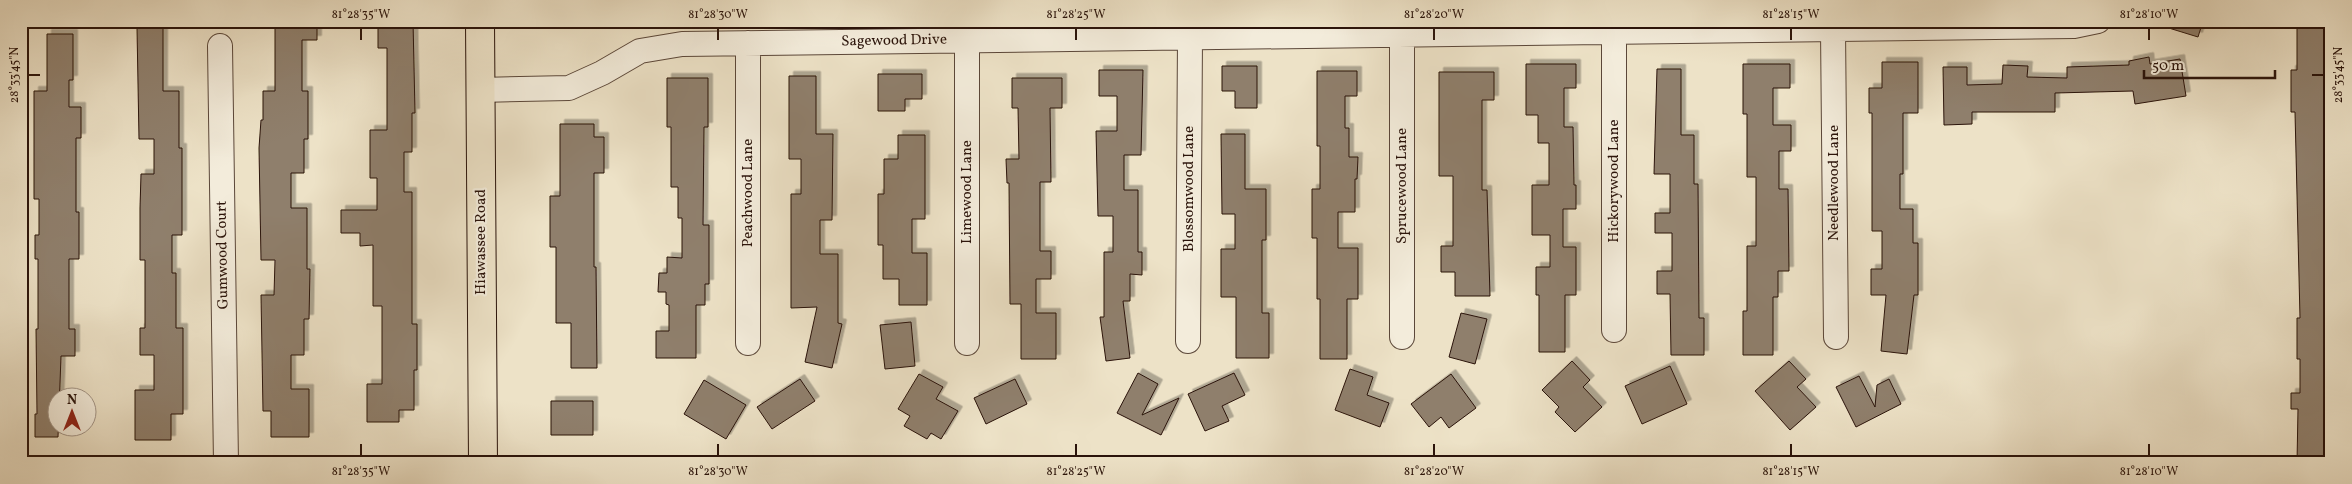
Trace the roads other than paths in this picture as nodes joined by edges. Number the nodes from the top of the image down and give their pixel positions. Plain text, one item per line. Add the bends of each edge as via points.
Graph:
1 (480, 21) edge
2 (2098, 21) edge
3 (1833, 30) junction
4 (1614, 32) junction
5 (1402, 35) junction
6 (1190, 38) junction
7 (967, 40) junction
8 (748, 43) junction
9 (220, 46) dead end
10 (480, 90) junction
11 (1614, 330) dead end
12 (1402, 337) dead end
13 (1836, 337) dead end
14 (1188, 341) dead end
15 (748, 343) dead end
16 (967, 343) dead end
17 (226, 463) edge
18 (483, 463) edge

1 - 10 main road, Hiawassee Road
2 - 3 street, Sagewood Drive via 2074,26
3 - 4 street, Sagewood Drive
3 - 13 street, Needlewood Lane
4 - 5 street, Sagewood Drive
4 - 11 street, Hickorywood Lane
5 - 6 street, Sagewood Drive
5 - 12 street, Sprucewood Lane
6 - 7 street, Sagewood Drive
6 - 14 street, Blossomwood Lane
7 - 8 street, Sagewood Drive
7 - 16 street, Limewood Lane
8 - 10 street, Sagewood Drive via 682,44 640,51 569,88
8 - 15 street, Peachwood Lane
9 - 17 street, Gumwood Court
10 - 18 main road, Hiawassee Road

